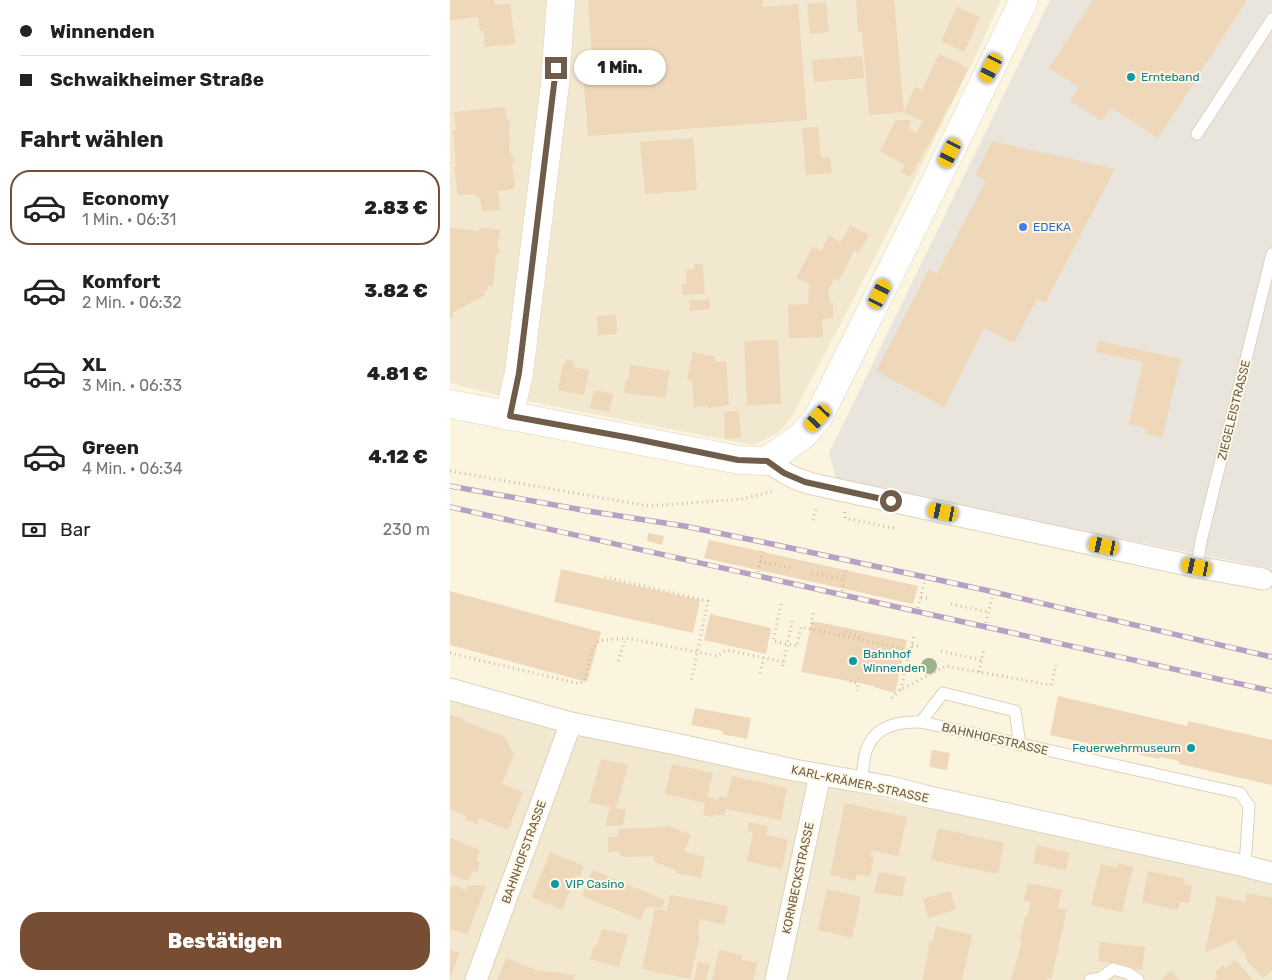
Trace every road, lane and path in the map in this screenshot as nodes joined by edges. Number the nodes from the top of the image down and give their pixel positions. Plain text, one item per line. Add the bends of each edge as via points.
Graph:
1 (561, 0) edge
2 (1024, 0) edge
3 (1272, 19) edge
4 (1197, 134) dead end
5 (1272, 254) edge
6 (450, 404) edge
7 (510, 416) junction
8 (767, 461) junction
9 (450, 471) edge
10 (805, 482) junction
11 (817, 504) dead end
12 (813, 520) dead end
13 (763, 548) dead end
14 (760, 561) junction
15 (848, 567) dead end
16 (1197, 567) junction
17 (792, 568) dead end
18 (758, 572) dead end
19 (812, 573) dead end
20 (605, 576) dead end
21 (845, 580) junction
22 (1267, 581) edge
23 (924, 583) dead end
24 (842, 591) dead end
25 (921, 597) junction
26 (992, 598) dead end
27 (930, 599) dead end
28 (781, 604) dead end
29 (951, 604) dead end
30 (918, 608) dead end
31 (814, 612) dead end
32 (989, 612) junction
33 (792, 621) dead end
34 (986, 623) dead end
35 (811, 629) junction
36 (845, 632) dead end
37 (914, 634) dead end
38 (626, 638) junction
39 (859, 639) junction
40 (787, 644) junction
41 (912, 644) junction
42 (920, 646) dead end
43 (984, 649) dead end
44 (909, 650) junction
45 (941, 651) dead end
46 (697, 652) junction
47 (450, 653) edge
48 (764, 658) junction
49 (584, 660) dead end
50 (982, 660) junction
51 (589, 661) junction
52 (618, 661) dead end
53 (1056, 665) dead end
54 (979, 672) junction
55 (760, 673) dead end
56 (850, 682) dead end
57 (691, 683) dead end
58 (450, 689) edge
59 (900, 690) junction
60 (857, 691) dead end
61 (892, 698) dead end
62 (921, 722) junction
63 (571, 723) junction
64 (1020, 745) junction
65 (820, 776) junction
66 (861, 783) junction
67 (1245, 866) junction
68 (1272, 873) edge
69 (476, 980) edge
70 (776, 980) edge
71 (1090, 980) edge
72 (1138, 980) edge

1 - 7 main road via 555,84 519,373
2 - 8 main road via 818,418 803,435
3 - 4 lane
5 - 16 lane, ZIEGELEISTRASSE
6 - 7 main road
7 - 8 main road via 738,460
8 - 10 street
9 - 10 path via 648,506 743,500
10 - 16 street
11 - 12 path
13 - 14 path
14 - 17 path
14 - 18 path
15 - 21 path
16 - 22 street
19 - 21 path
20 - 46 path via 708,601
21 - 24 path
23 - 25 path
25 - 27 path
25 - 30 path
26 - 32 path
28 - 40 path via 773,641
29 - 32 path
31 - 35 path
32 - 34 path
33 - 40 path
35 - 39 path
35 - 40 path via 801,627 797,646
36 - 39 path via 859,636
37 - 41 path
38 - 46 path
38 - 51 path via 599,641 593,647
38 - 52 path
39 - 44 path
40 - 48 path via 783,664
41 - 42 path
41 - 44 path
43 - 50 path
44 - 59 path
45 - 50 path
46 - 48 path via 717,656 726,650
46 - 57 path
47 - 51 path via 580,684
48 - 55 path
49 - 51 path
50 - 54 path
53 - 54 path via 1051,685
54 - 59 path via 946,666
56 - 60 path via 858,684
58 - 63 street, KARL-KRÄMER-STRASSE
59 - 61 path
62 - 64 lane, BAHNHOFSTRASSE
62 - 64 lane via 943,693 1015,711
62 - 66 lane, BAHNHOFSTRASSE via 903,721 886,727 870,741
63 - 65 street, KARL-KRÄMER-STRASSE
63 - 69 street, BAHNHOFSTRASSE
64 - 67 lane, BAHNHOFSTRASSE via 1240,793 1249,806
65 - 66 street, KARL-KRÄMER-STRASSE
65 - 70 street, KORNBECKSTRASSE
66 - 67 street, KARL-KRÄMER-STRASSE
67 - 68 street, KARL-KRÄMER-STRASSE
71 - 72 lane via 1101,978 1113,969

